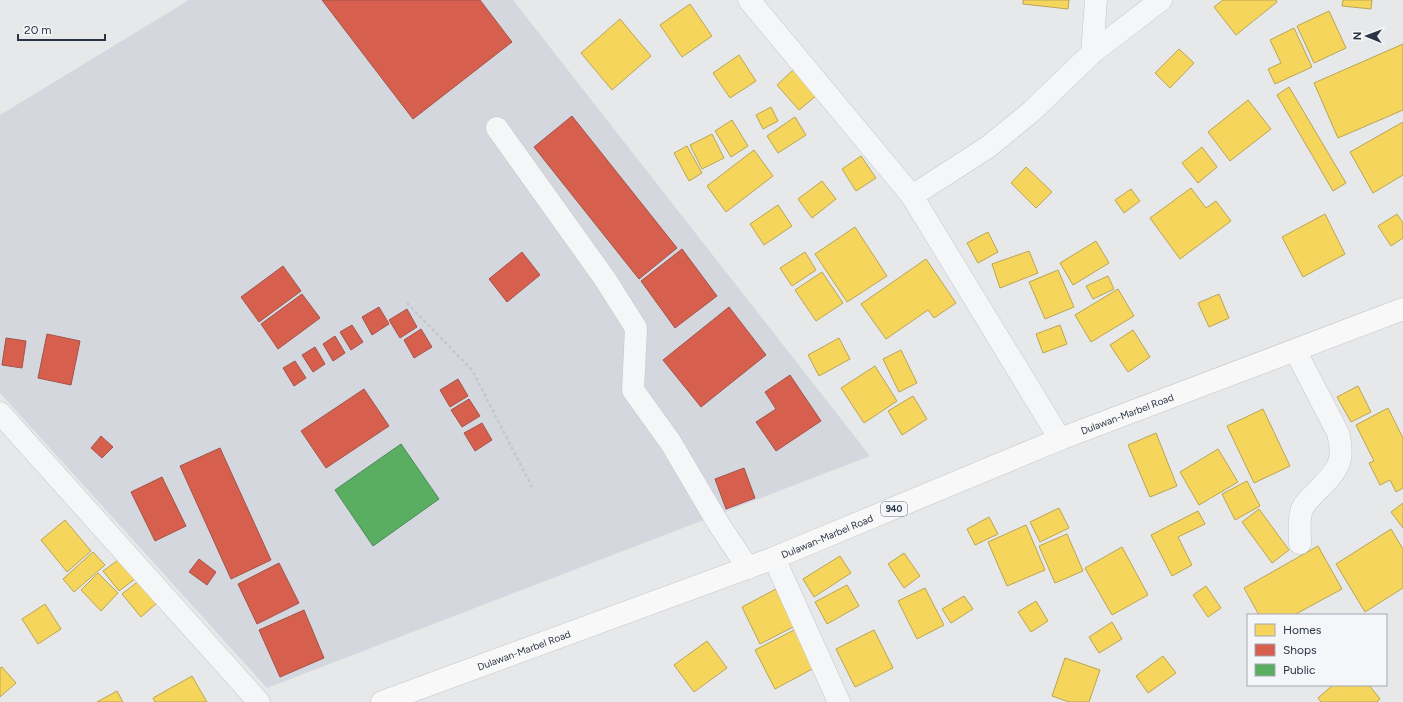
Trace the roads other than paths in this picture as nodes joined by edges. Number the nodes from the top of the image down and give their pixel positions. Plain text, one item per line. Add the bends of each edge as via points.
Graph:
1 (749, 0) edge
2 (1096, 0) edge
3 (1161, 0) edge
4 (1092, 53) junction
5 (497, 128) dead end
6 (912, 196) junction
7 (1403, 309) edge
8 (1295, 350) junction
9 (0, 413) edge
10 (1060, 440) junction
11 (1300, 543) dead end
12 (774, 558) junction
13 (748, 568) junction
14 (259, 702) edge
15 (382, 702) edge
16 (839, 702) edge

1 - 6 street
2 - 4 street
3 - 4 street
4 - 6 street via 1032,111 988,147
5 - 13 street via 605,279 636,328 632,390 670,443
6 - 10 street
7 - 8 main road, Dulawan-Marbel Road / 940
8 - 10 main road, Dulawan-Marbel Road / 940
8 - 11 street via 1338,433 1341,446 1340,458 1332,476 1306,502 1302,510
9 - 14 street
10 - 12 main road, Dulawan-Marbel Road / 940
12 - 13 main road, Dulawan-Marbel Road / 940
12 - 16 street
13 - 15 main road, Dulawan-Marbel Road / 940

